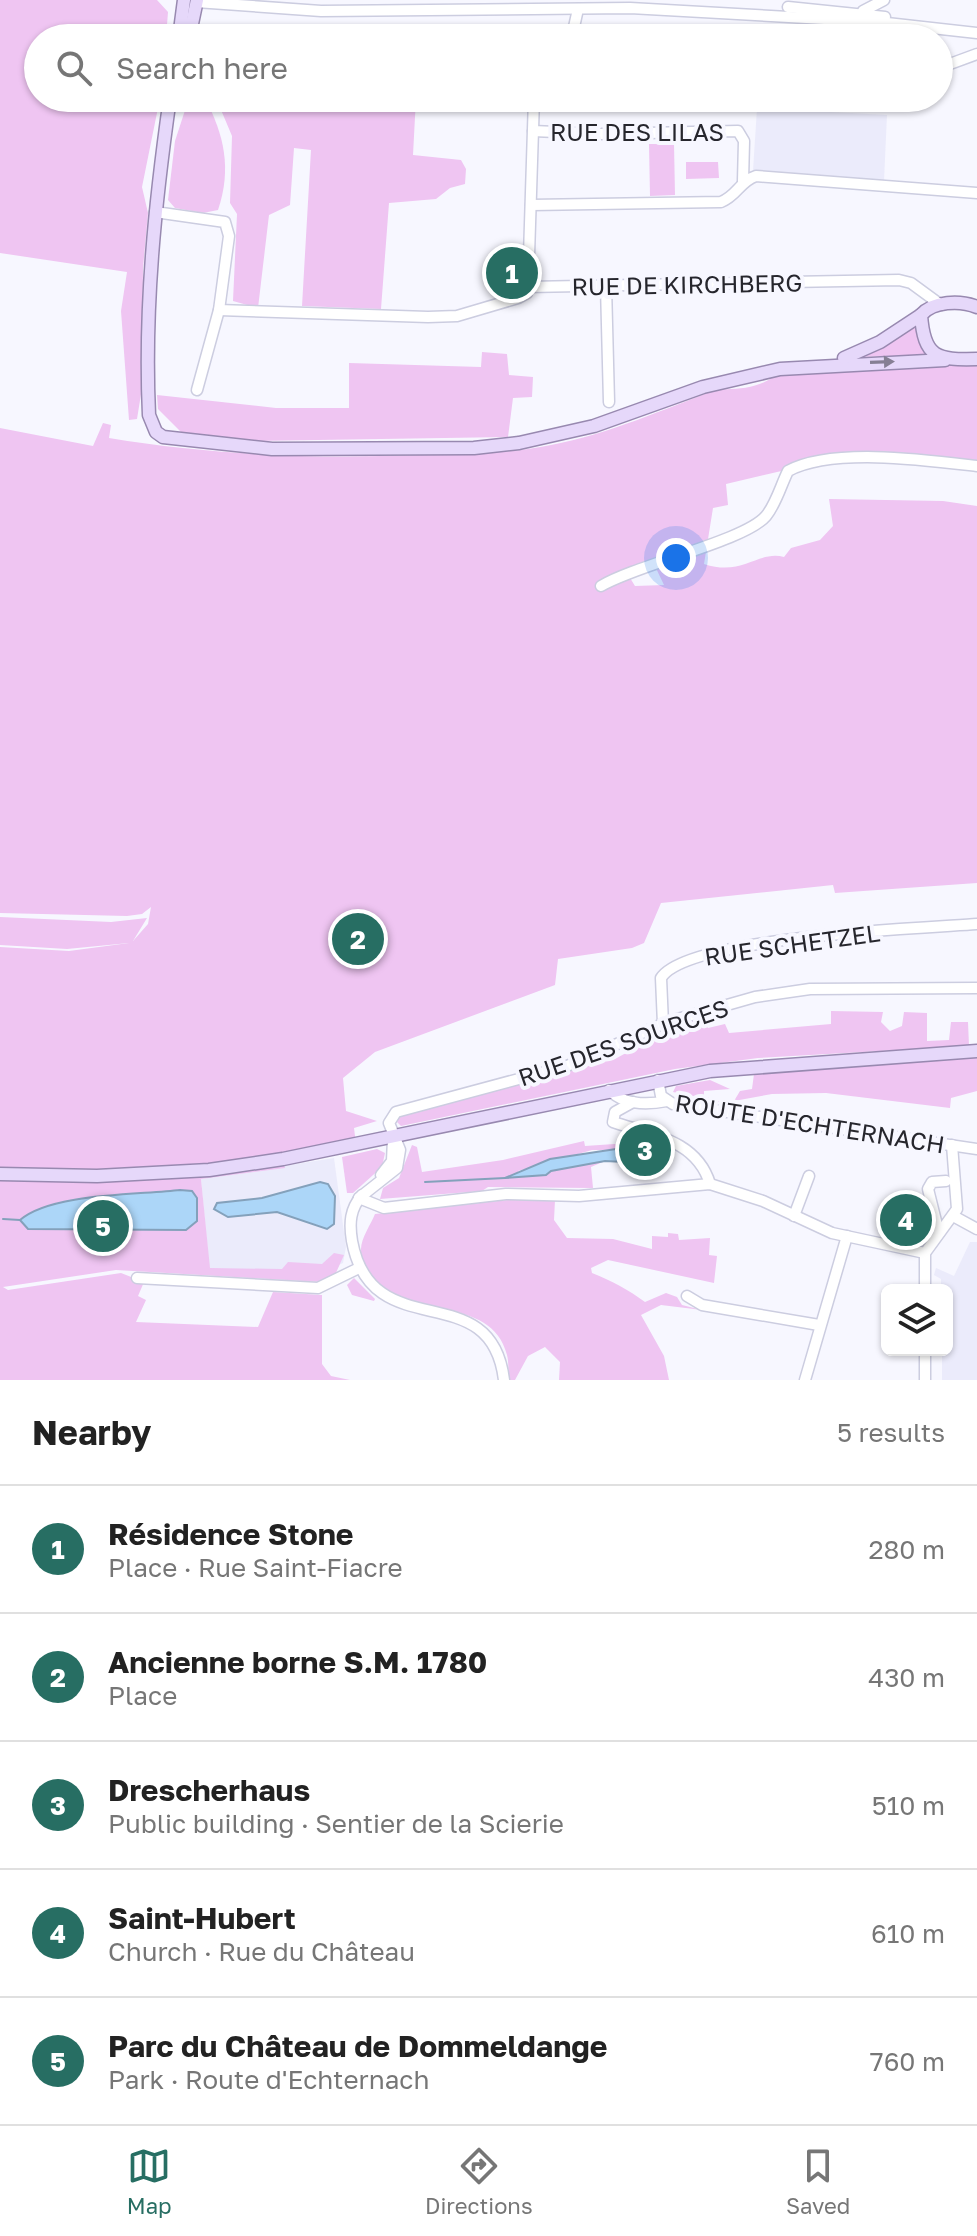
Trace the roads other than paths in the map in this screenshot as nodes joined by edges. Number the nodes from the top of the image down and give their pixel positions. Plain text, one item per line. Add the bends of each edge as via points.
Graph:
1 (191, 0) edge
2 (884, 0) edge
3 (788, 3) edge
4 (578, 9) junction
5 (861, 13) junction
6 (760, 15) junction
7 (183, 24) edge
8 (190, 24) edge
9 (575, 24) edge
10 (889, 24) edge
11 (900, 24) edge
12 (953, 30) edge
13 (977, 33) edge
14 (977, 54) edge
15 (953, 63) edge
16 (170, 112) edge
17 (534, 112) edge
18 (533, 131) junction
19 (743, 181) junction
20 (977, 193) edge
21 (531, 205) junction
22 (155, 212) junction
23 (606, 286) junction
24 (528, 287) junction
25 (920, 291) junction
26 (941, 305) junction
27 (977, 307) edge
28 (219, 310) junction
29 (921, 313) junction
30 (976, 358) edge
31 (945, 360) junction
32 (818, 365) junction
33 (197, 390) dead end
34 (609, 402) dead end
35 (977, 466) edge
36 (601, 586) dead end
37 (977, 924) edge
38 (977, 988) edge
39 (663, 1024) junction
40 (977, 1051) edge
41 (658, 1080) junction
42 (609, 1090) junction
43 (667, 1101) junction
44 (633, 1102) junction
45 (393, 1137) junction
46 (952, 1145) junction
47 (977, 1149) edge
48 (0, 1174) edge
49 (809, 1176) dead end
50 (946, 1181) dead end
51 (710, 1184) junction
52 (359, 1198) junction
53 (794, 1216) junction
54 (955, 1217) junction
55 (977, 1229) edge
56 (939, 1233) junction
57 (847, 1236) junction
58 (925, 1253) junction
59 (359, 1268) junction
60 (137, 1278) dead end
61 (925, 1284) edge
62 (687, 1296) dead end
63 (819, 1325) junction
64 (925, 1356) edge
65 (504, 1380) edge
66 (805, 1380) edge
67 (925, 1380) edge

1 - 4 street via 321,11
1 - 7 main road
1 - 8 main road
2 - 5 street
3 - 5 street
3 - 6 street
4 - 6 street
4 - 9 street
5 - 11 street
6 - 10 street
12 - 13 street
14 - 15 street
16 - 22 main road
17 - 18 street
18 - 19 street, RUE DES LILAS via 738,131 744,141
18 - 21 street
19 - 20 street via 756,176
19 - 21 street via 721,202
21 - 24 street
22 - 28 street via 225,222 229,244
22 - 32 main road via 148,404 151,425 163,437 272,449 474,448 594,426 715,383
23 - 24 street, RUE DE KIRCHBERG
23 - 25 street, RUE DE KIRCHBERG via 899,280
23 - 34 street
24 - 28 street, RUE DE KIRCHBERG via 518,298 457,316
25 - 26 street, RUE DE KIRCHBERG
25 - 29 street
26 - 27 main road
26 - 29 main road
28 - 33 street
29 - 31 main road via 925,344
29 - 32 main road via 857,355
30 - 31 main road
32 -> 31 main road
35 - 36 street via 833,459 794,468 763,519
37 - 39 street, RUE SCHETZEL via 783,940 675,963 661,978
38 - 39 street, RUE DES SOURCES via 786,991
39 - 45 street, RUE DES SOURCES via 567,1066 396,1112 389,1123
40 - 41 main road via 760,1065
41 - 42 main road
41 - 43 street, ROUTE D'ECHTERNACH
42 - 44 street
42 - 45 main road
43 - 44 street
43 - 46 street, ROUTE D'ECHTERNACH
44 - 51 street via 615,1112 613,1122 687,1149 699,1157
45 - 48 main road via 223,1168
45 - 52 street via 388,1167
46 - 47 street, ROUTE D'ECHTERNACH
46 - 54 street
49 - 53 street
50 - 56 street via 932,1182 928,1189
51 - 52 street via 579,1196 506,1194 384,1208
51 - 53 street
52 - 59 street via 350,1220
53 - 57 street
54 - 55 street
54 - 56 street
56 - 58 street
57 - 58 street
57 - 63 street
58 - 61 street
59 - 60 street via 318,1288
59 - 65 street via 385,1297 404,1306 456,1315 482,1332 501,1358
62 - 63 street via 702,1305
63 - 66 street
64 - 67 street

